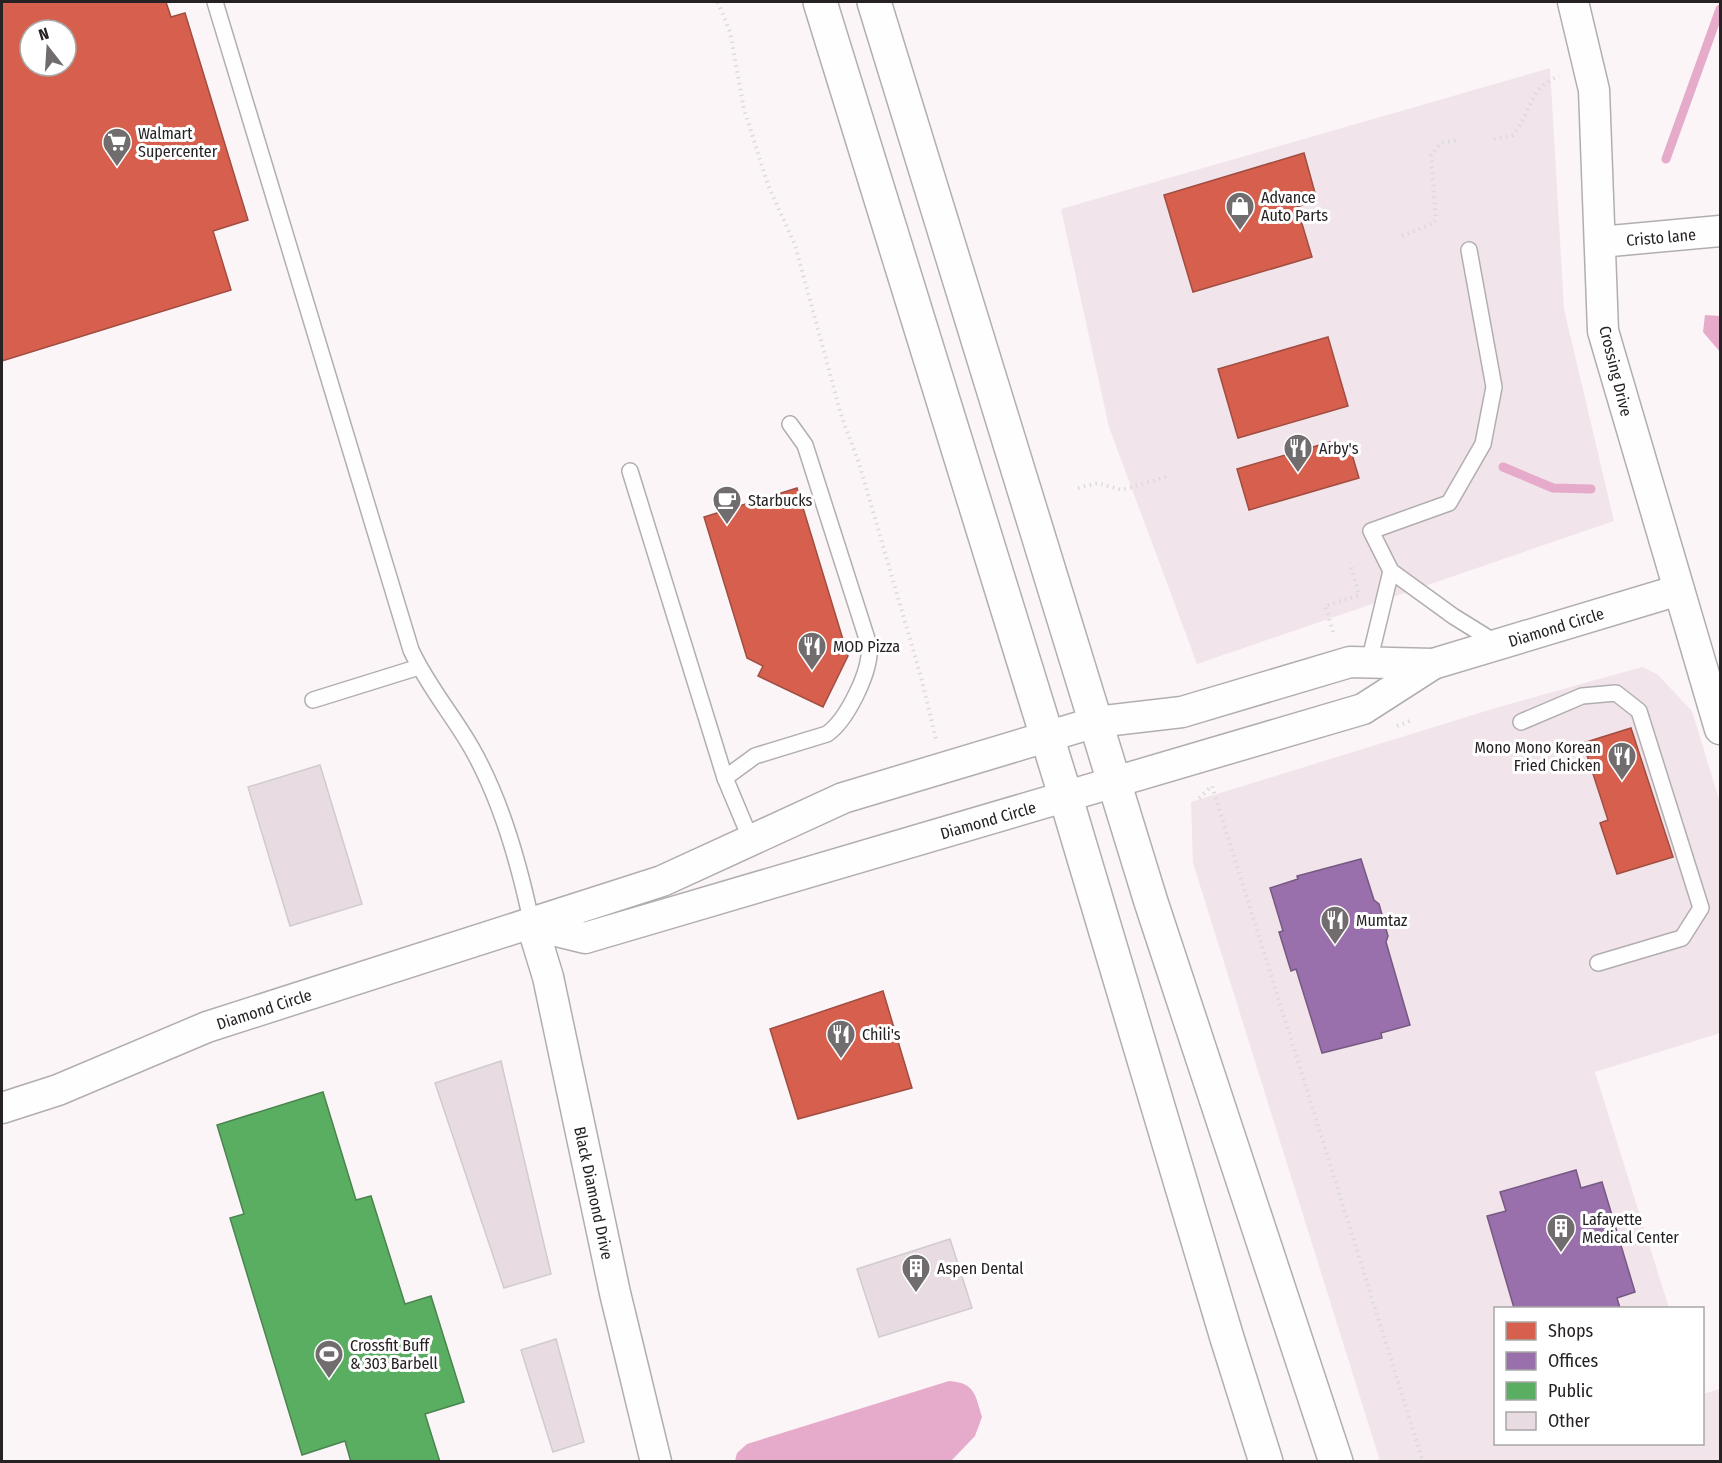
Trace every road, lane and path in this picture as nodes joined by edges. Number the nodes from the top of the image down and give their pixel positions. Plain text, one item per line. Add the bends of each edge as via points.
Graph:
1 (215, 2) edge
2 (718, 2) edge
3 (820, 2) edge
4 (874, 2) edge
5 (1573, 2) edge
6 (1559, 76) dead end
7 (1494, 139) dead end
8 (1459, 140) dead end
9 (1720, 231) edge
10 (1402, 236) dead end
11 (1600, 242) junction
12 (1469, 250) dead end
13 (790, 424) dead end
14 (630, 471) dead end
15 (1166, 477) dead end
16 (1078, 488) dead end
17 (1350, 563) dead end
18 (1391, 571) junction
19 (1679, 590) junction
20 (1333, 632) dead end
21 (1499, 645) junction
22 (1369, 662) junction
23 (1433, 664) junction
24 (418, 667) junction
25 (313, 700) dead end
26 (1096, 722) junction
27 (1521, 722) dead end
28 (1720, 729) edge
29 (1047, 736) junction
30 (938, 743) dead end
31 (725, 778) junction
32 (1115, 784) junction
33 (1066, 798) junction
34 (1198, 798) dead end
35 (751, 840) junction
36 (532, 925) junction
37 (1598, 963) dead end
38 (2, 1108) edge
39 (656, 1461) edge
40 (1266, 1461) edge
41 (1336, 1461) edge
42 (1424, 1461) edge

1 - 24 lane
2 - 30 path via 730,32 744,109 768,185 795,245
3 - 29 main road
4 - 26 main road
5 - 11 street, Crossing Drive via 1594,90
6 - 7 path via 1538,88 1523,123 1513,135
8 - 10 path via 1441,143 1431,155 1434,224
9 - 11 street, Cristo lane
11 - 19 street, Crossing Drive via 1603,331
12 - 18 lane via 1494,387 1483,444 1449,503 1371,531
13 - 31 lane via 806,445 871,658 837,727 827,734 755,756
14 - 31 lane
15 - 16 path via 1122,490 1098,483
17 - 20 path via 1359,595 1325,606
18 - 21 lane
18 - 22 lane
19 - 21 street, Diamond Circle
19 - 28 street, Crossing Drive
21 - 23 street, Diamond Circle
22 - 23 street, Diamond Circle
22 - 26 street, Diamond Circle via 1350,662 1182,712
23 - 32 street, Diamond Circle via 1363,710
24 - 25 lane
24 - 36 lane via 472,749 501,814 525,888
26 - 29 street, Diamond Circle
26 - 32 main road
27 - 37 lane via 1582,696 1616,693 1639,711 1701,908 1682,938
29 - 33 main road
29 - 35 street, Diamond Circle via 843,798
31 - 35 lane
32 - 33 street, Diamond Circle
32 - 41 main road
33 - 36 street, Diamond Circle via 585,938
33 - 40 main road
34 - 42 path via 1212,786
35 - 36 street, Diamond Circle via 662,881
36 - 38 street, Diamond Circle via 207,1027 67,1087
36 - 39 street, Black Diamond Drive via 548,977 615,1293

